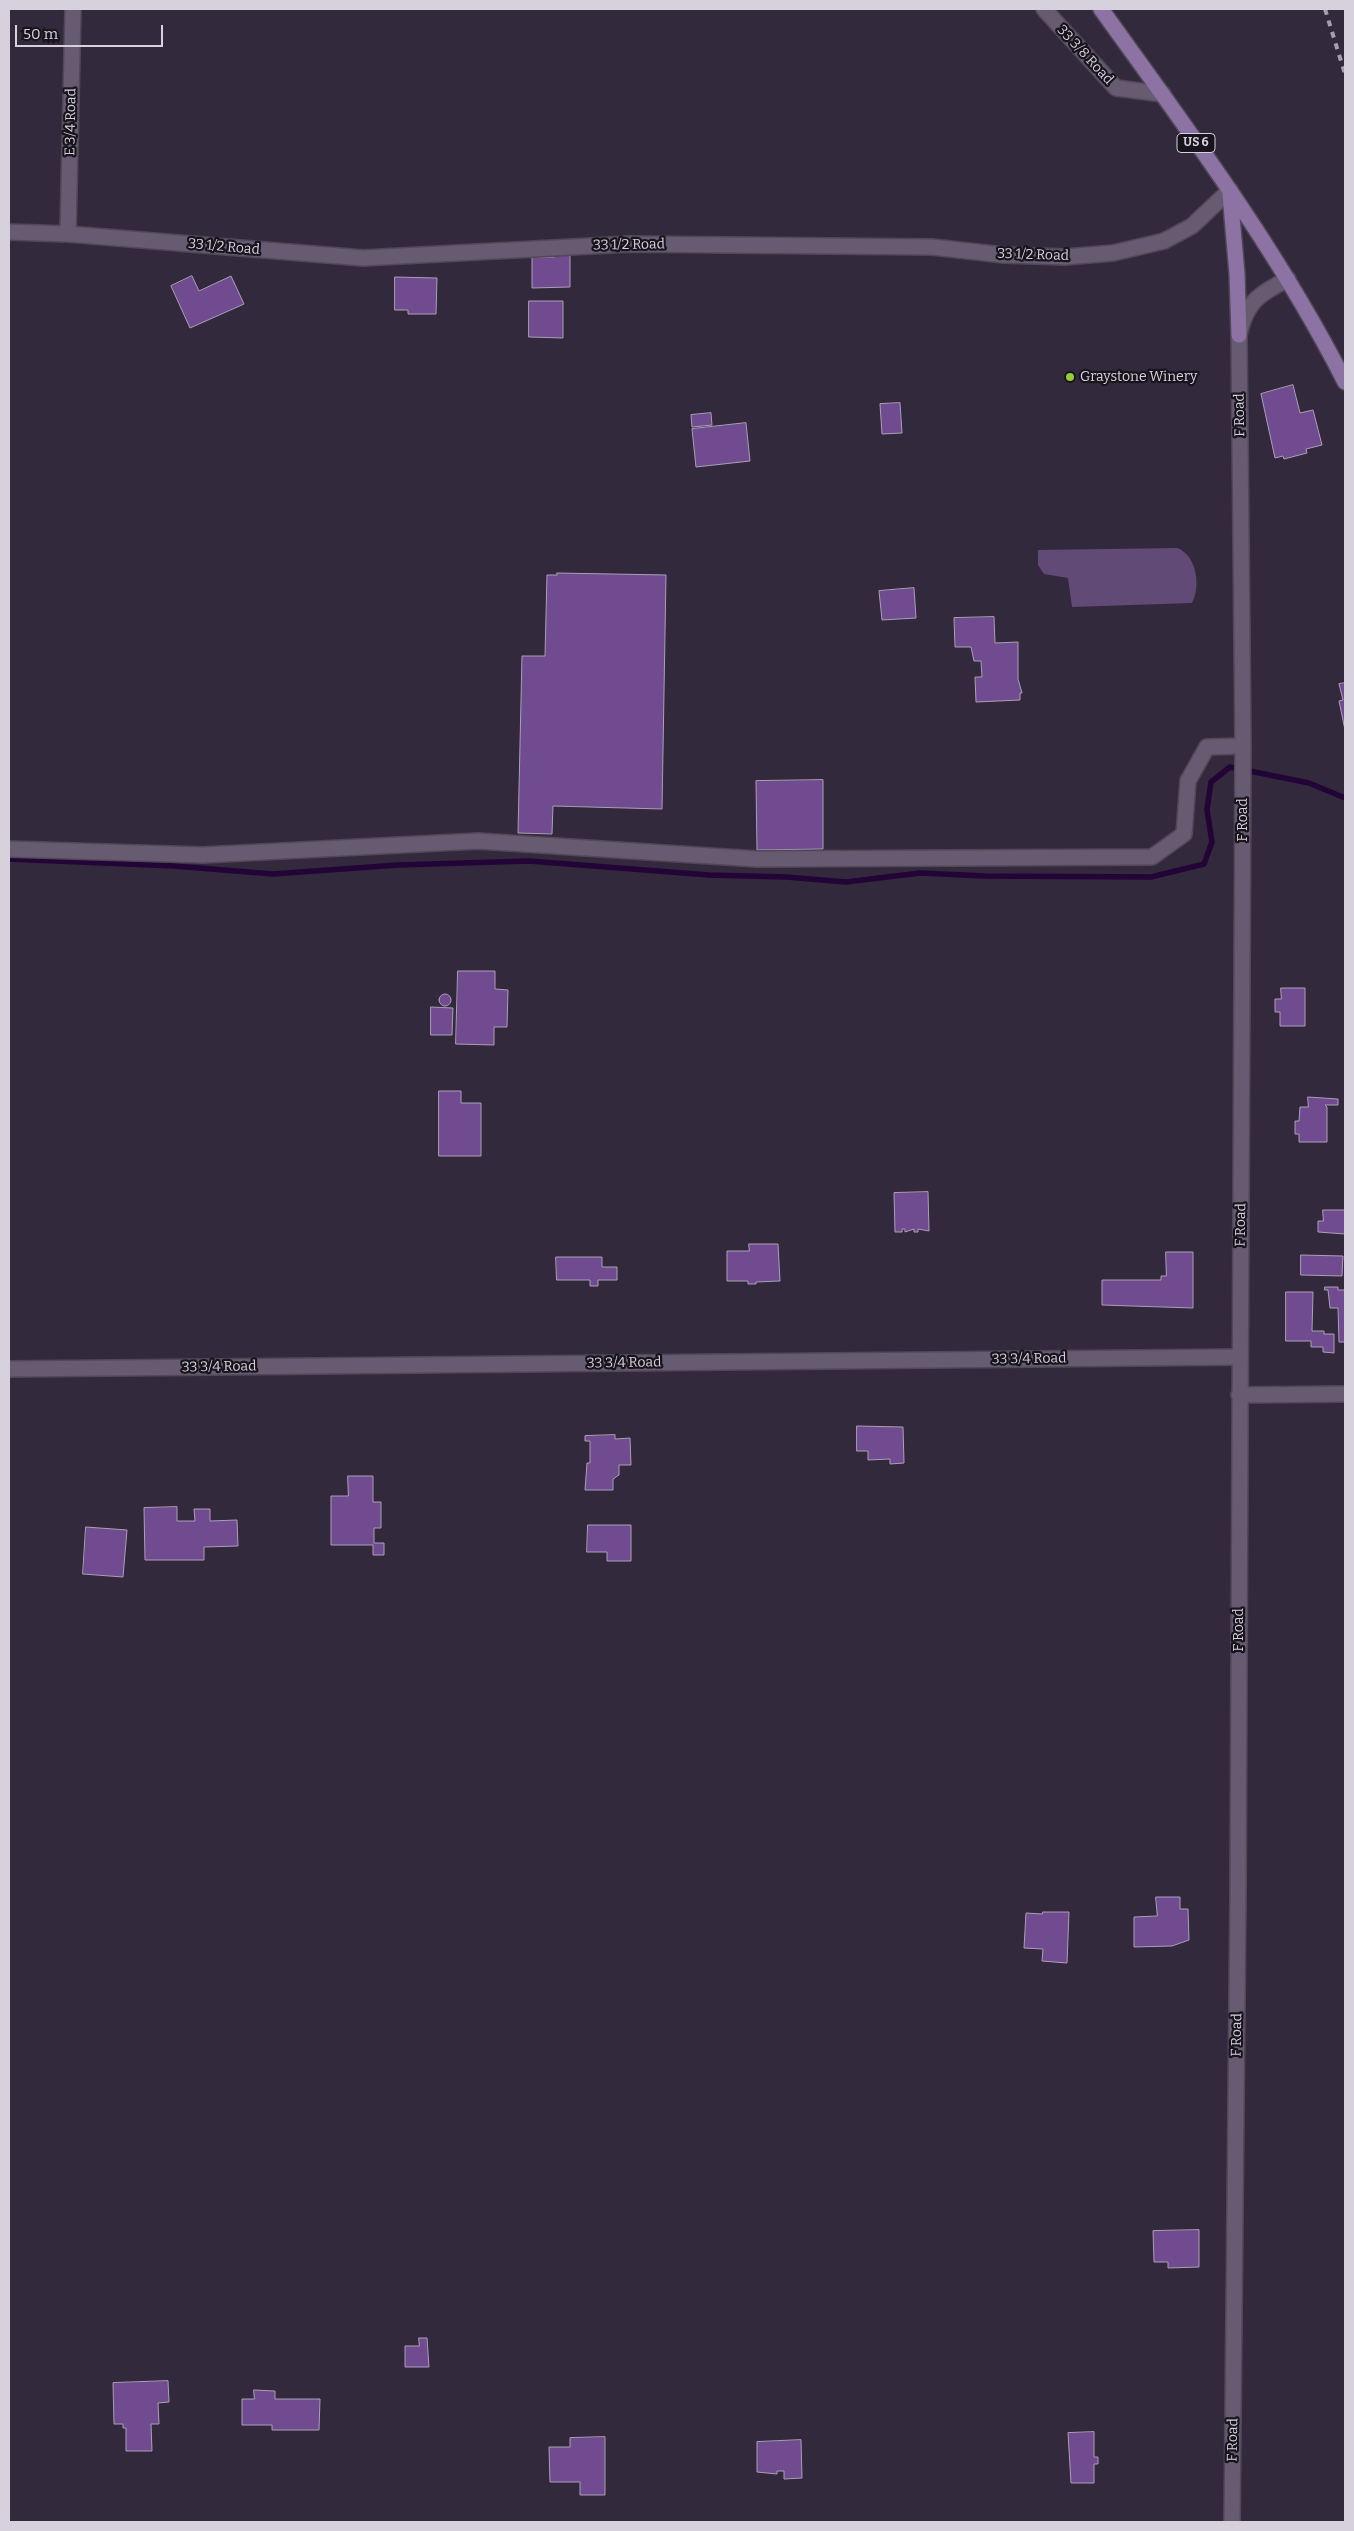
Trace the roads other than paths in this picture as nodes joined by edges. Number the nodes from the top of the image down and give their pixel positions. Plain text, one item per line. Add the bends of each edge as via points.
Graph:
1 (73, 9) edge
2 (1044, 9) edge
3 (1101, 9) edge
4 (1162, 94) junction
5 (1230, 190) junction
6 (9, 232) edge
7 (68, 234) junction
8 (1288, 279) junction
9 (1239, 335) junction
10 (1345, 382) edge
11 (1243, 746) junction
12 (9, 849) edge
13 (1239, 1357) junction
14 (9, 1369) edge
15 (1345, 1394) edge
16 (1239, 1395) junction
17 (1232, 2522) edge

1 - 7 street, E 3/4 Road
2 - 4 street, 33 3/8 Road via 1116,88
3 - 4 main road, US 6
4 - 5 main road, US 6
5 - 7 street, 33 1/2 Road via 1192,226 1164,241 1112,253 1064,258 1004,256 932,246 629,244 363,258
5 - 8 main road, US 6
5 - 9 main road
6 - 7 street, 33 1/2 Road
8 - 9 street, F Road via 1262,292 1252,303
8 - 10 main road, US 6
9 - 11 street, F Road
11 - 12 street via 1207,747 1188,781 1184,834 1152,857 757,859 478,841 203,856
11 - 13 street, F Road
13 - 14 street, 33 3/4 Road
13 - 16 street, F Road
15 - 16 street
16 - 17 street, F Road

